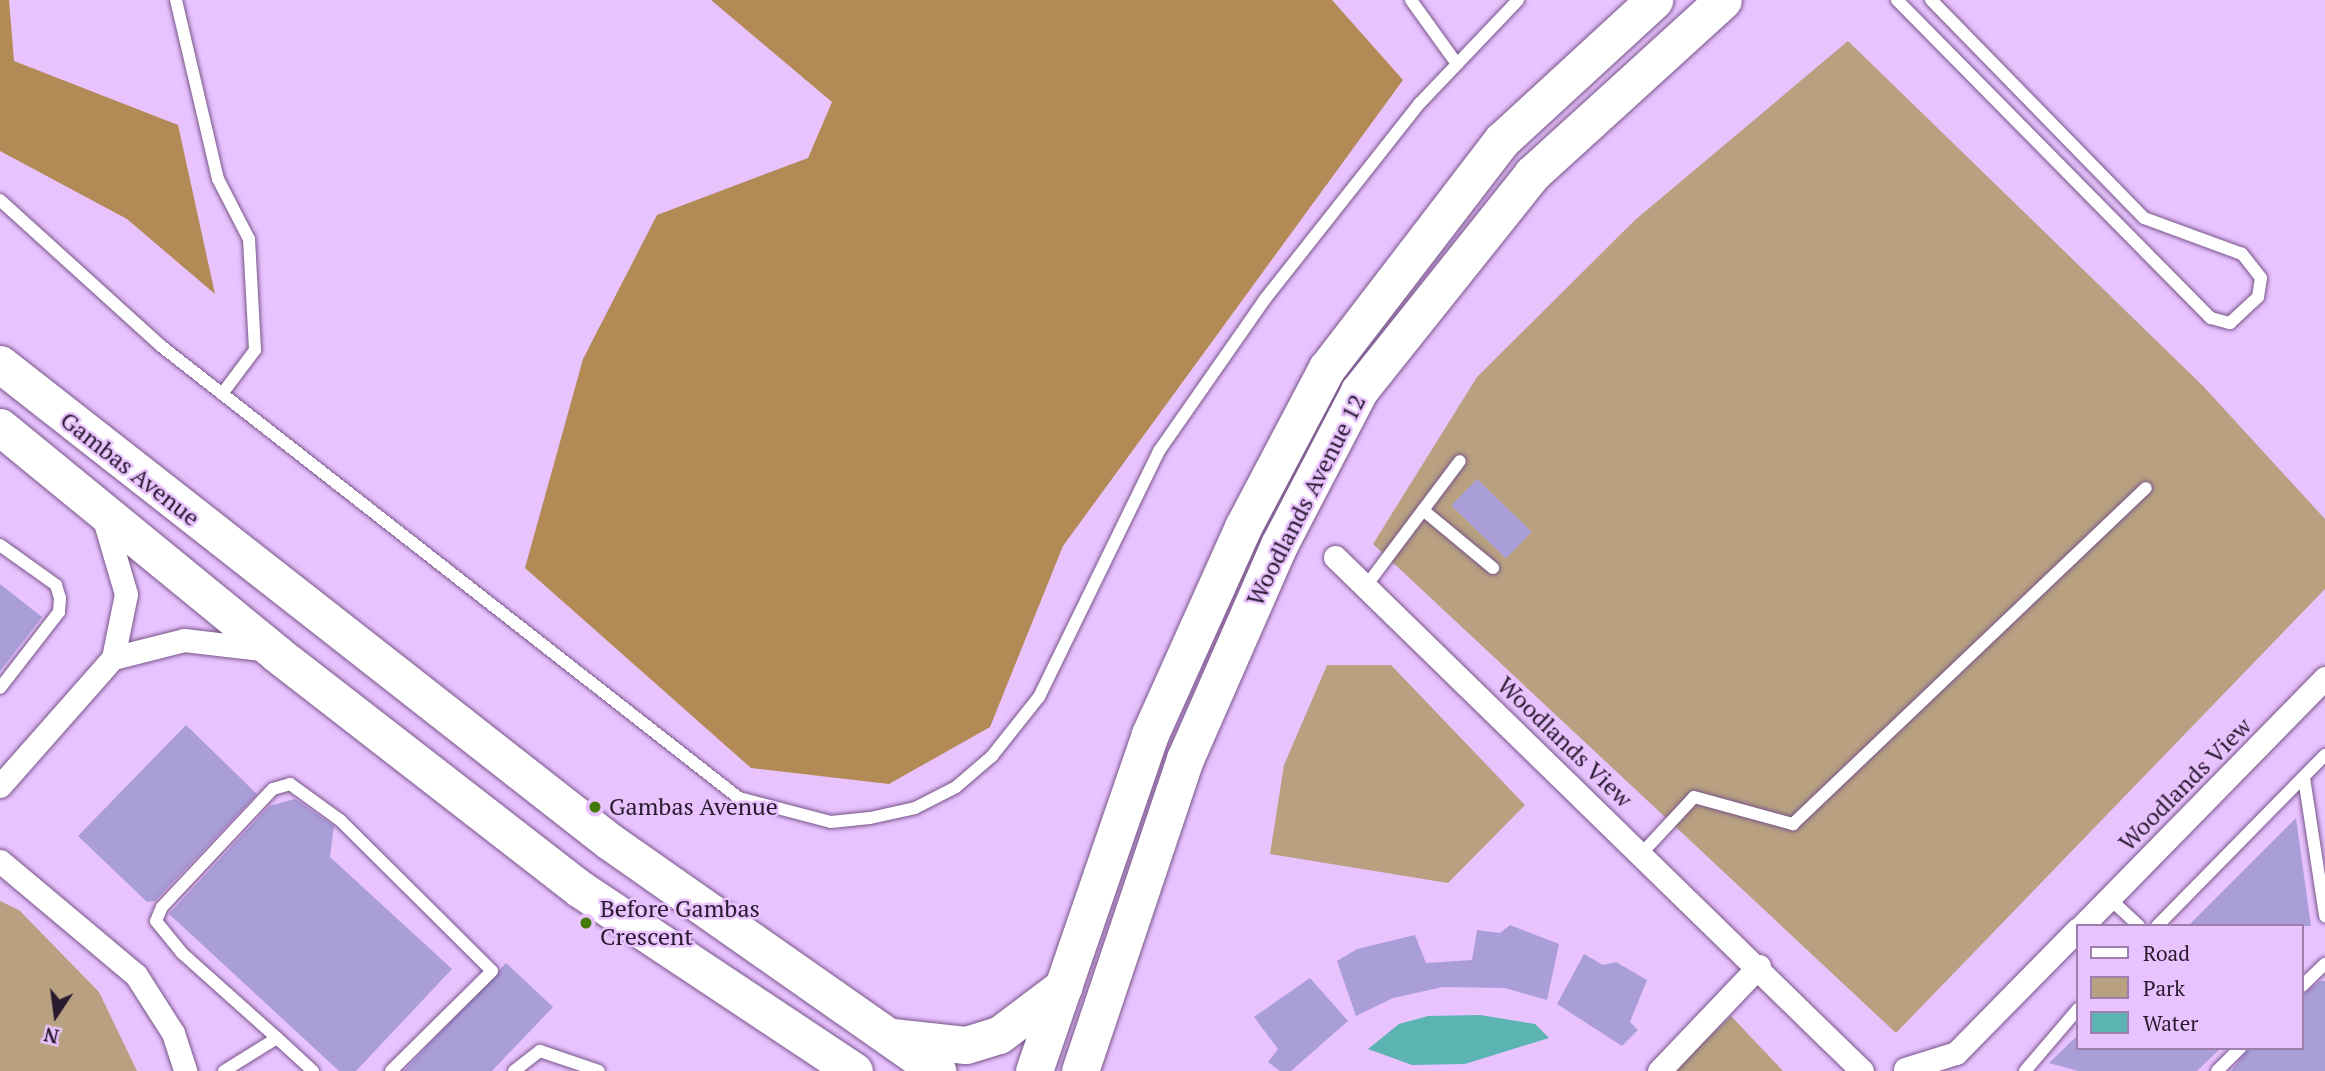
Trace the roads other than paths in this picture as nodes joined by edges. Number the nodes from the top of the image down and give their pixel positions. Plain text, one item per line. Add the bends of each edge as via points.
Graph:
1 (176, 0) edge
2 (1411, 0) edge
3 (1518, 0) edge
4 (1654, 0) edge
5 (1723, 0) edge
6 (1897, 0) edge
7 (1931, 0) edge
8 (1457, 64) junction
9 (0, 200) edge
10 (1, 365) edge
11 (222, 394) junction
12 (0, 427) edge
13 (1460, 461) dead end
14 (2146, 488) dead end
15 (1423, 510) junction
16 (102, 513) junction
17 (0, 545) edge
18 (1335, 557) dead end
19 (1493, 569) dead end
20 (1366, 586) junction
21 (277, 654) junction
22 (113, 658) junction
23 (2325, 678) edge
24 (0, 688) edge
25 (2325, 755) edge
26 (2304, 778) junction
27 (0, 786) edge
28 (1642, 853) junction
29 (0, 861) edge
30 (2109, 898) junction
31 (2325, 916) edge
32 (2084, 924) edge
33 (2137, 924) edge
34 (2159, 924) edge
35 (2076, 932) edge
36 (2325, 964) edge
37 (1759, 966) junction
38 (2304, 984) edge
39 (1064, 986) junction
40 (2076, 1011) edge
41 (888, 1037) junction
42 (277, 1038) junction
43 (2238, 1050) edge
44 (1953, 1062) edge
45 (1860, 1067) edge
46 (1082, 1070) edge
47 (1907, 1070) edge
48 (185, 1071) edge
49 (225, 1071) edge
50 (313, 1071) edge
51 (391, 1071) edge
52 (514, 1071) edge
53 (599, 1071) edge
54 (854, 1071) edge
55 (938, 1071) edge
56 (1034, 1071) edge
57 (1659, 1071) edge
58 (1881, 1071) edge
59 (2025, 1071) edge
60 (2217, 1071) edge

1 - 11 lane via 218,179 249,239 255,350
2 - 8 lane
3 - 8 lane
4 - 39 main road, Woodlands Avenue 12 via 1502,140 1327,368 1243,527 1150,734
5 - 46 main road, Woodlands Avenue 12 via 1532,174 1359,391 1279,545 1185,760
6 - 7 lane via 2211,318 2230,323 2258,298 2261,278 2242,254 2220,240 2169,231 2144,218
8 - 11 lane via 1265,299 1159,451 1039,697 992,756 956,787 915,808 831,822 739,798
9 - 11 lane via 57,257
10 - 41 main road, Gambas Avenue via 609,841
12 - 16 main road, Gambas Avenue
13 - 15 lane
14 - 28 lane via 1793,824 1695,797
15 - 19 lane
15 - 20 lane
16 - 21 main road, Gambas Avenue
16 - 22 street via 126,594
17 - 24 lane via 56,585 61,598 59,612
18 - 20 street, Woodlands View
20 - 28 street, Woodlands View
21 - 22 street via 239,642 184,640
21 - 54 main road, Gambas Avenue via 580,889
22 - 27 street
23 - 30 street, Woodlands View
25 - 26 lane
26 - 31 lane
26 - 34 lane
28 - 37 street, Woodlands View
29 - 48 street via 136,975 173,1033
30 - 32 street, Woodlands View
30 - 33 lane
35 - 44 street, Woodlands View
36 - 38 lane
37 - 45 street, Woodlands View
37 - 57 street
39 - 41 main road via 999,1035 966,1045
39 - 56 main road, Woodlands Avenue 12
40 - 59 lane
41 - 55 main road, Gambas Avenue
42 - 49 lane
42 - 50 lane
42 - 51 lane via 182,953 156,921 162,906 273,789 290,784 340,820 492,971
43 - 60 lane
44 - 47 street, Woodlands View
45 - 58 street, Woodlands View
52 - 53 lane via 540,1051

